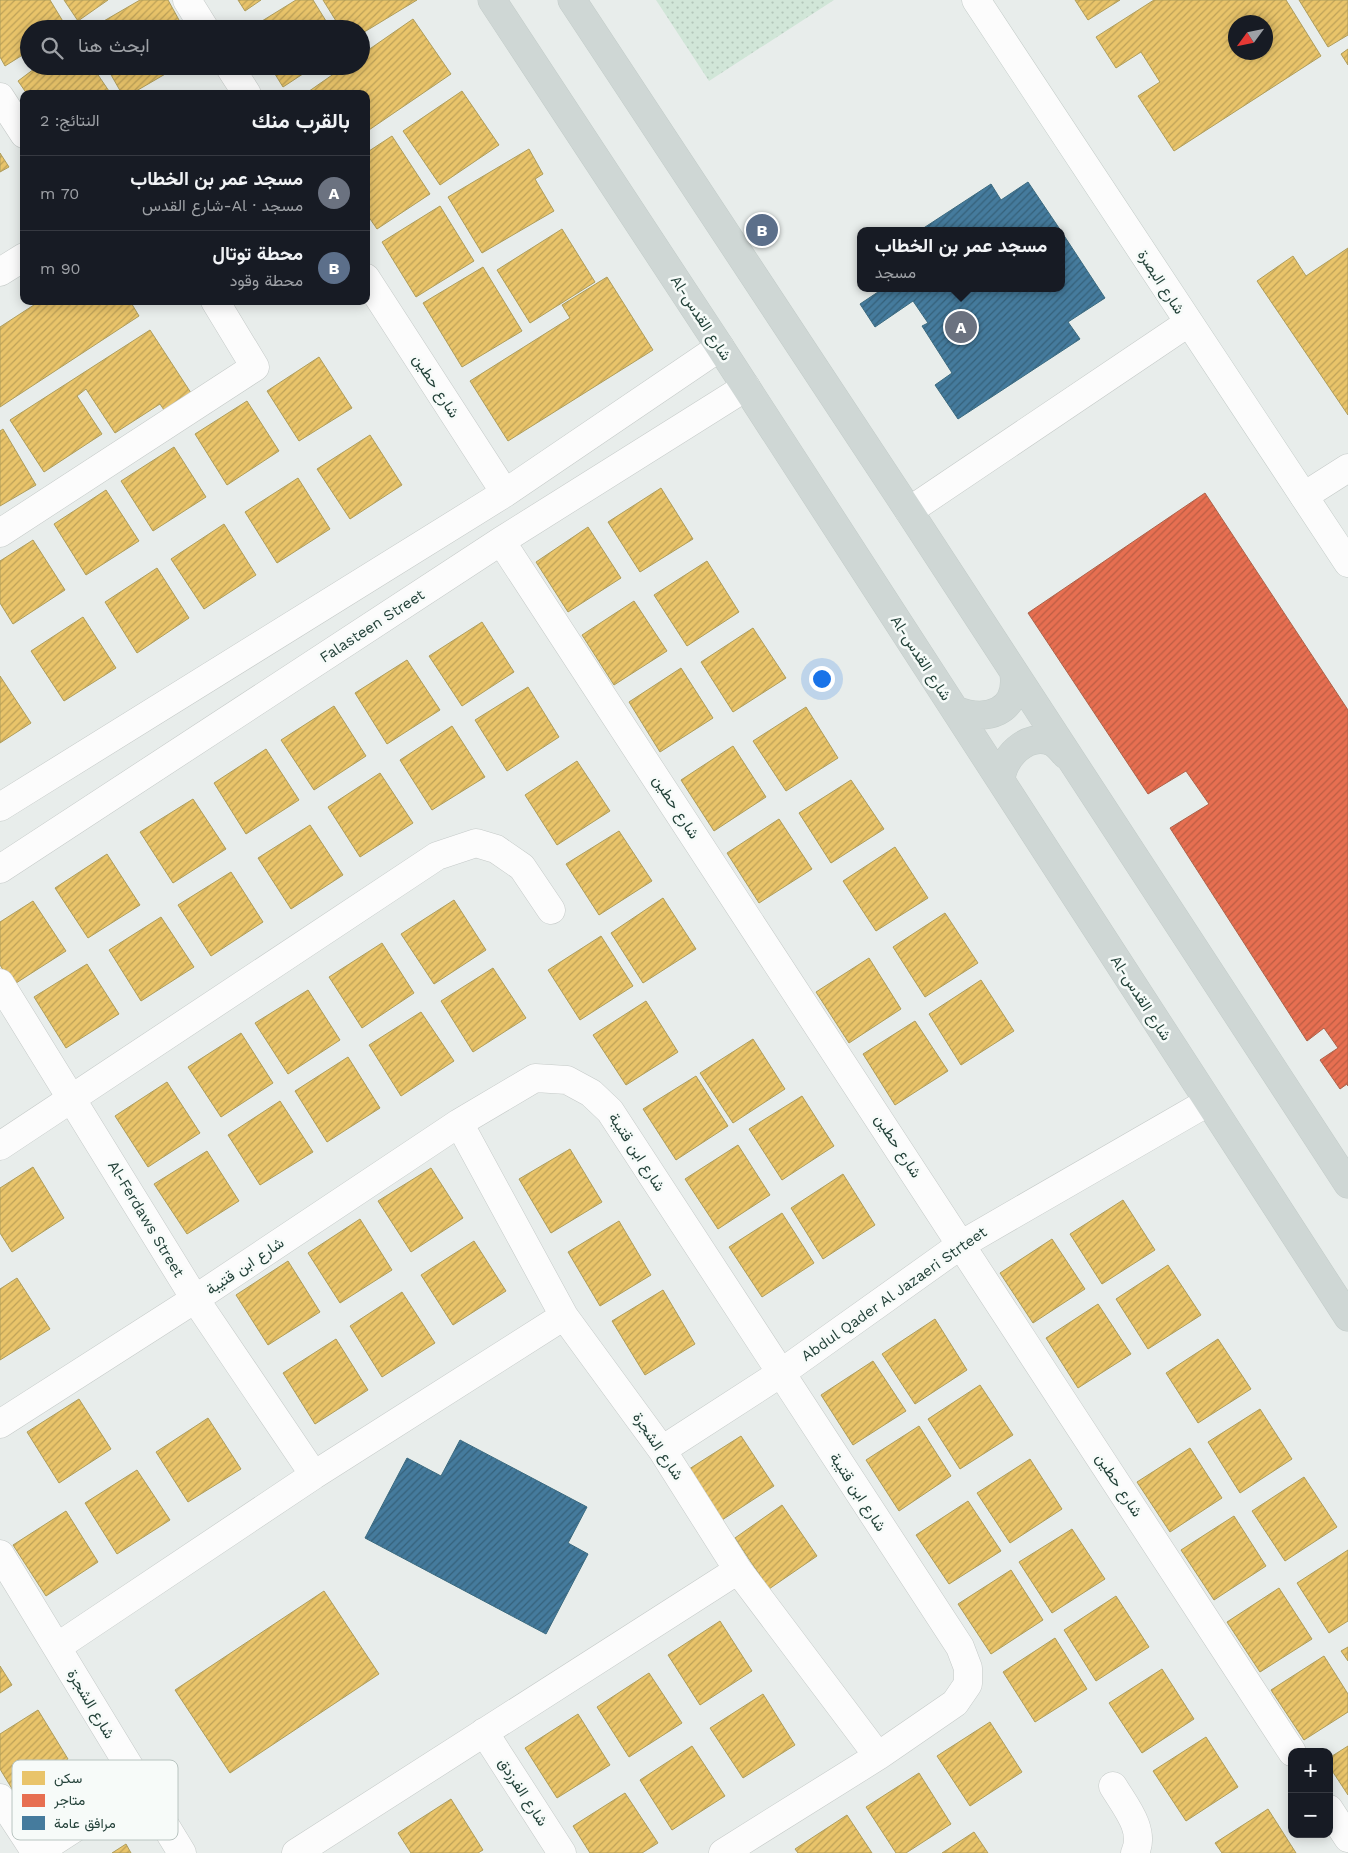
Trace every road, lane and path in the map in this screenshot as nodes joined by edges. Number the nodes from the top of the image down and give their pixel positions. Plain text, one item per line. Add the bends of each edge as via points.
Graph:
1 (187, 0) edge
2 (492, 0) edge
3 (572, 0) edge
4 (976, 0) edge
5 (199, 20) edge
6 (235, 75) edge
7 (245, 90) edge
8 (0, 97) edge
9 (20, 128) edge
10 (20, 260) edge
11 (0, 272) edge
12 (370, 284) edge
13 (217, 305) edge
14 (1188, 323) junction
15 (720, 347) junction
16 (746, 387) junction
17 (1348, 468) edge
18 (505, 493) junction
19 (1304, 496) junction
20 (909, 511) junction
21 (0, 533) edge
22 (501, 541) junction
23 (1348, 563) edge
24 (1014, 674) junction
25 (955, 710) junction
26 (1066, 755) junction
27 (1001, 781) junction
28 (0, 807) edge
29 (0, 869) edge
30 (550, 910) dead end
31 (0, 983) edge
32 (73, 1099) junction
33 (1208, 1102) junction
34 (459, 1123) junction
35 (0, 1146) edge
36 (1348, 1184) edge
37 (962, 1244) junction
38 (195, 1299) junction
39 (564, 1316) junction
40 (1348, 1317) edge
41 (781, 1373) junction
42 (0, 1424) edge
43 (662, 1450) junction
44 (314, 1475) junction
45 (0, 1554) edge
46 (738, 1570) junction
47 (57, 1647) junction
48 (484, 1732) junction
49 (1289, 1748) edge
50 (878, 1756) junction
51 (126, 1760) edge
52 (1113, 1786) dead end
53 (0, 1798) edge
54 (1333, 1815) edge
55 (12, 1816) edge
56 (1348, 1838) edge
57 (27, 1840) edge
58 (56, 1840) edge
59 (174, 1840) edge
60 (36, 1853) edge
61 (182, 1853) edge
62 (296, 1853) edge
63 (562, 1853) edge
64 (722, 1853) edge
65 (1134, 1853) edge

1 - 5 street
2 - 15 main road, Al-شارع القدس
3 - 20 main road
4 - 14 street, شارع البصرة
6 - 7 street
8 - 9 street
10 - 11 street
12 - 18 street, شارع حطين
13 - 21 street via 255,367
14 - 19 street, شارع البصرة
14 - 20 street
15 - 16 main road, Al-شارع القدس
15 - 18 street
16 - 22 street, Falasteen Street
16 - 25 main road, Al-شارع القدس
17 - 19 street
18 - 28 street
19 - 23 street, شارع البصرة
20 - 24 main road
22 - 29 street, Falasteen Street
22 - 37 street, شارع حطين
24 - 25 main road via 1013,698 1004,707 980,716
24 - 26 main road
25 - 27 main road, Al-شارع القدس
26 - 27 main road via 1051,742 1026,744 1005,762
26 - 36 main road
27 - 33 main road, Al-شارع القدس
30 - 32 street via 522,867 496,849 476,843 437,856
31 - 32 street, Al-Ferdaws Street
32 - 35 street
32 - 38 street, Al-Ferdaws Street
33 - 37 street, Abdul Qader Al Jazaeri Strteet
33 - 40 main road, Al-شارع القدس
34 - 38 street, شارع ابن قتيبة
34 - 39 street, شارع الشجرة
34 - 41 street, شارع ابن قتيبة via 535,1078 567,1080 591,1093 610,1111
37 - 41 street, Abdul Qader Al Jazaeri Strteet
37 - 49 street, شارع حطين
38 - 42 street, شارع ابن قتيبة
38 - 44 street, Al-Ferdaws Street
39 - 43 street, شارع الشجرة
39 - 44 street
41 - 43 street, Abdul Qader Al Jazaeri Strteet
41 - 50 street, شارع ابن قتيبة via 960,1647 968,1668 968,1684 955,1702
43 - 46 street, شارع الشجرة
44 - 47 street
45 - 47 street, شارع الشجرة
46 - 48 street
46 - 50 street, شارع الشجرة
47 - 51 street, شارع الشجرة
48 - 62 street
48 - 63 street, شارع الفرزدق
50 - 64 street
52 - 65 street via 1138,1834
53 - 55 street
54 - 56 street
57 - 60 street
58 - 60 street
59 - 61 street, شارع الشجرة

